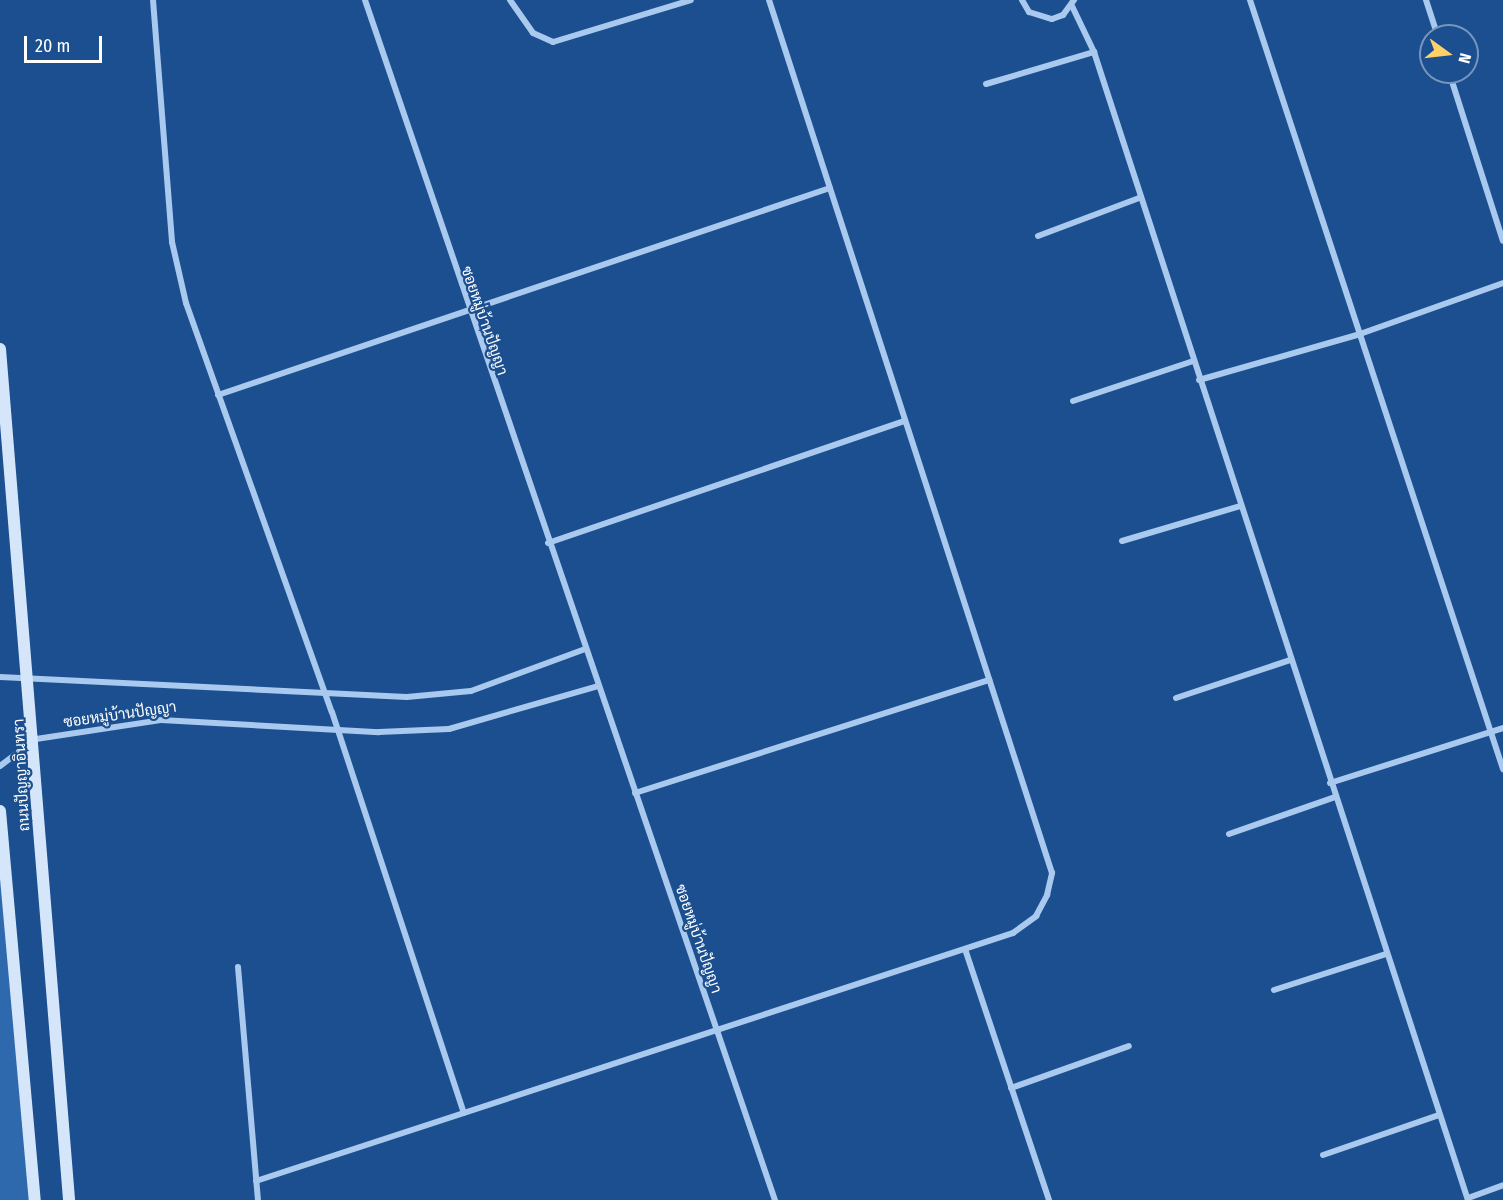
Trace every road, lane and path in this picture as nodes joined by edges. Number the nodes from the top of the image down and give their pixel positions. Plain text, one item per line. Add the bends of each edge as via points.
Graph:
1 (153, 0) edge
2 (365, 0) edge
3 (510, 0) edge
4 (691, 0) edge
5 (769, 0) edge
6 (1022, 0) edge
7 (1250, 0) edge
8 (1426, 0) edge
9 (1073, 3) edge
10 (1434, 24) edge
11 (1094, 52) junction
12 (986, 84) dead end
13 (1453, 84) edge
14 (830, 188) junction
15 (1139, 198) junction
16 (1038, 236) dead end
17 (1503, 241) edge
18 (1503, 283) edge
19 (468, 312) junction
20 (1360, 334) junction
21 (0, 349) edge
22 (1193, 361) junction
23 (1199, 380) junction
24 (218, 395) junction
25 (1073, 401) dead end
26 (905, 421) junction
27 (1240, 506) junction
28 (1122, 541) dead end
29 (548, 543) junction
30 (585, 649) junction
31 (1290, 660) junction
32 (0, 677) edge
33 (989, 680) junction
34 (31, 682) junction
35 (598, 686) junction
36 (325, 693) junction
37 (1176, 698) dead end
38 (1503, 728) edge
39 (338, 730) junction
40 (1491, 731) junction
41 (36, 739) junction
42 (0, 766) edge
43 (1503, 769) edge
44 (1330, 783) junction
45 (635, 793) junction
46 (1335, 797) junction
47 (0, 810) edge
48 (1229, 834) dead end
49 (965, 949) junction
50 (1386, 954) junction
51 (238, 967) dead end
52 (1274, 990) dead end
53 (717, 1031) junction
54 (1128, 1046) dead end
55 (1011, 1088) junction
56 (464, 1113) junction
57 (1439, 1115) junction
58 (1323, 1155) dead end
59 (256, 1181) junction
60 (1503, 1185) edge
61 (1468, 1199) edge
62 (34, 1200) edge
63 (69, 1200) edge
64 (258, 1200) edge
65 (775, 1200) edge
66 (1049, 1200) edge

1 - 24 street via 172,242 186,303
2 - 19 street, ซอยหมู่บ้านปัญญา
3 - 4 street via 533,33 553,42
5 - 14 street
6 - 9 street via 1040,18 1063,15
7 - 20 street
8 - 10 street
9 - 11 street
11 - 12 street
11 - 15 street
13 - 17 street
14 - 19 street
14 - 26 street
15 - 16 street
15 - 22 street
18 - 20 street
19 - 24 street
19 - 29 street, ซอยหมู่บ้านปัญญา
20 - 23 street
20 - 40 street
21 - 34 main road, ถนนปัญญาอินทรา
22 - 23 street
22 - 25 street
23 - 27 street
24 - 36 street
26 - 29 street
26 - 33 street
27 - 28 street
27 - 31 street
29 - 30 street, ซอยหมู่บ้านปัญญา
30 - 35 street, ซอยหมู่บ้านปัญญา
30 - 36 street, ซอยหมู่บ้านปัญญา via 471,692 368,698
31 - 37 street
31 - 44 street
32 - 34 street, ซอยหมู่บ้านปัญญา
33 - 45 street
33 - 49 street via 1052,873 1036,916 1013,933
34 - 36 street, ซอยหมู่บ้านปัญญา via 201,683
34 - 41 main road, ถนนปัญญาอินทรา
35 - 39 street, ซอยหมู่บ้านปัญญา via 449,729
35 - 45 street, ซอยหมู่บ้านปัญญา
36 - 39 street
38 - 40 street
39 - 41 street, ซอยหมู่บ้านปัญญา via 181,718
39 - 56 street
40 - 43 street
40 - 44 street
41 - 42 street
41 - 63 main road, ถนนปัญญาอินทรา
44 - 46 street
45 - 53 street, ซอยหมู่บ้านปัญญา
46 - 48 street
46 - 50 street
47 - 62 main road, ถนนปัญญาอินทรา
49 - 53 street
49 - 55 street
50 - 52 street
50 - 57 street
51 - 59 street
53 - 56 street
53 - 65 street, ซอยหมู่บ้านปัญญา
54 - 55 street
55 - 66 street
56 - 59 street
57 - 58 street
57 - 61 street
59 - 64 street
60 - 61 street

